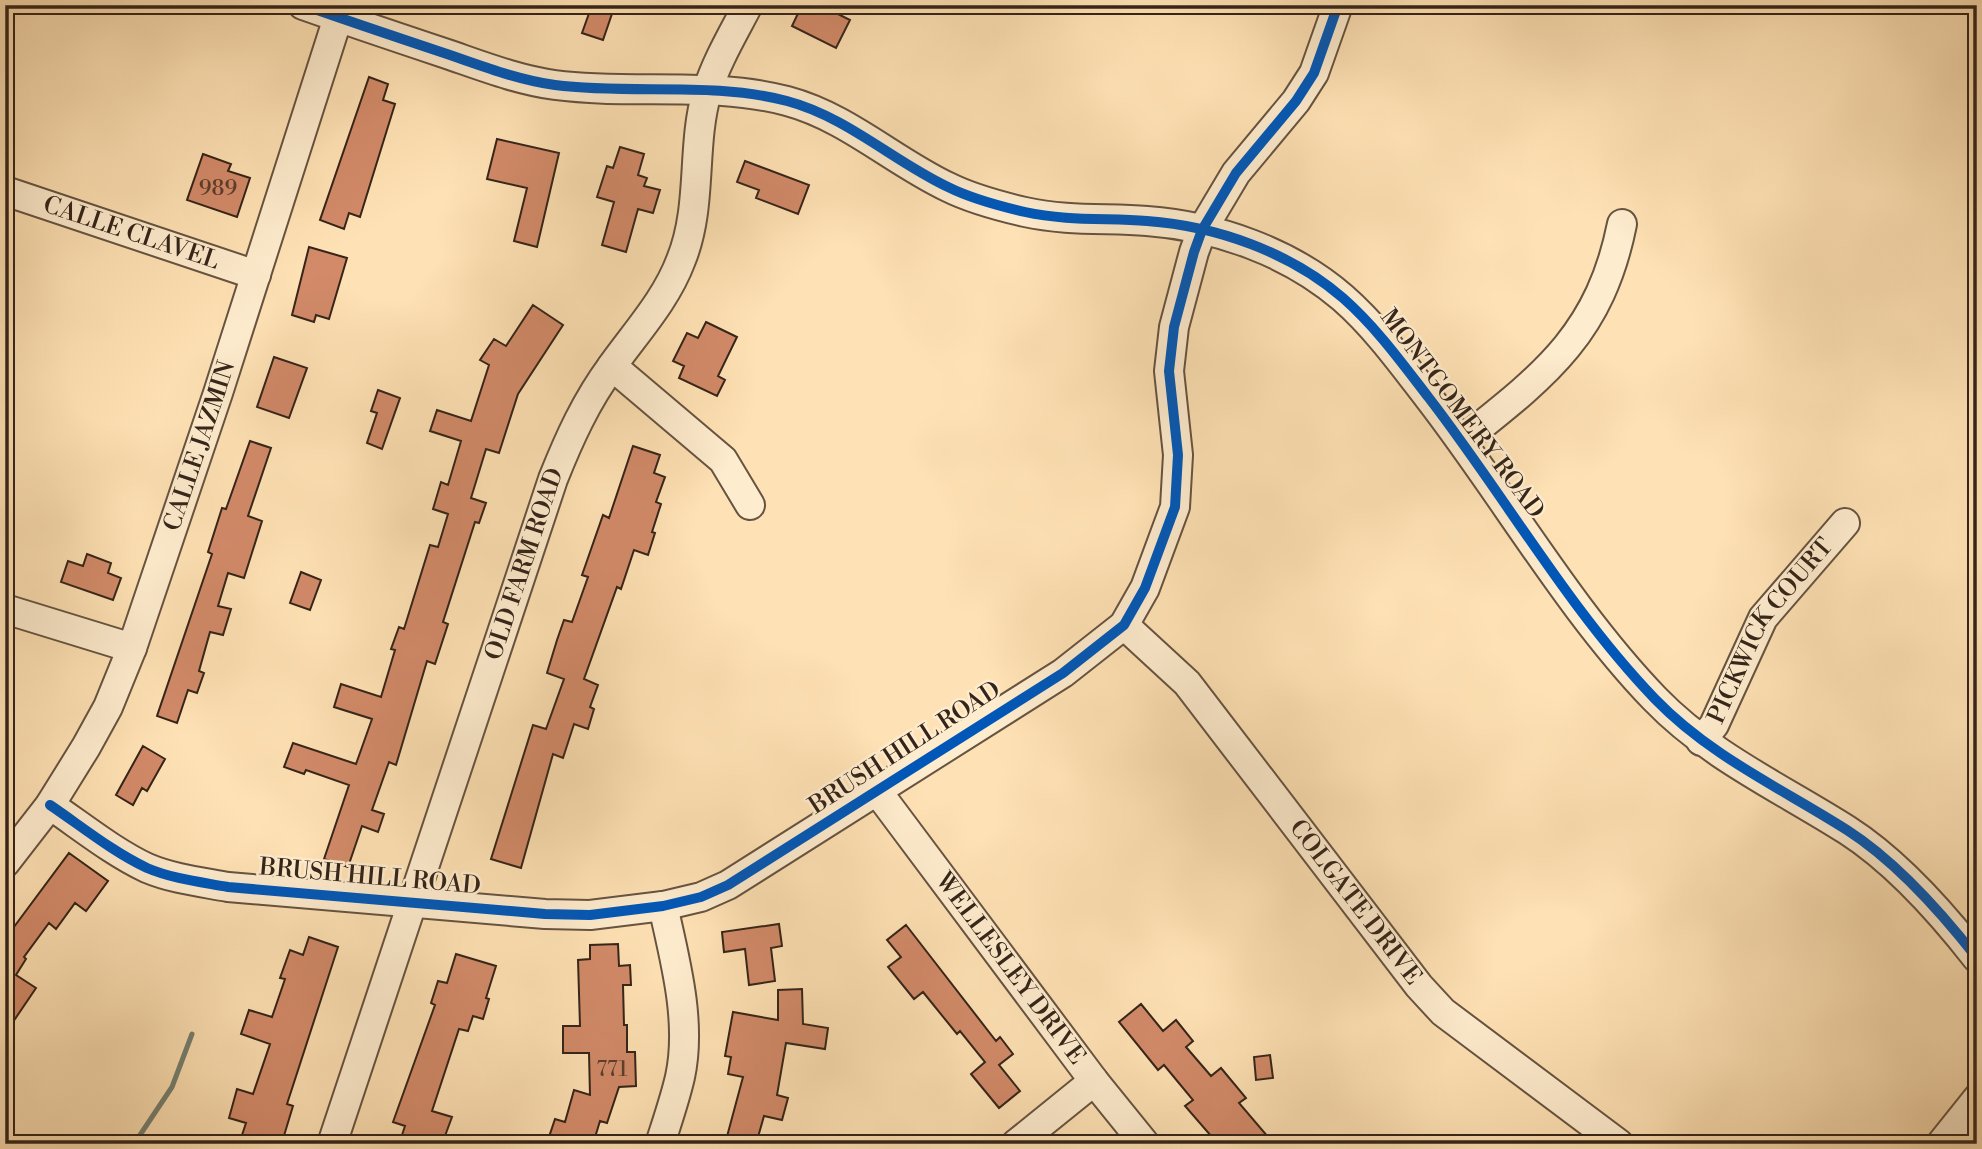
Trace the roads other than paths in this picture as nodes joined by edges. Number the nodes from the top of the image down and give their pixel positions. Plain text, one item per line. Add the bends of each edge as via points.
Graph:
1 (303, 5) edge
2 (748, 5) edge
3 (1338, 5) edge
4 (340, 11) edge
5 (707, 90) junction
6 (5, 191) edge
7 (1622, 224) dead end
8 (1202, 230) junction
9 (256, 275) junction
10 (612, 366) junction
11 (1462, 441) junction
12 (750, 505) dead end
13 (1845, 523) dead end
14 (5, 609) edge
15 (1124, 625) junction
16 (132, 648) junction
17 (1701, 741) junction
18 (877, 791) junction
19 (50, 805) junction
20 (5, 863) edge
21 (411, 900) junction
22 (663, 906) junction
23 (1977, 958) edge
24 (1094, 1081) junction
25 (1977, 1099) edge
26 (332, 1144) edge
27 (660, 1144) edge
28 (1016, 1144) edge
29 (1144, 1144) edge
30 (1619, 1144) edge
31 (1941, 1144) edge

1 - 4 street, MONTGOMERY ROAD
2 - 5 street, OLD FARM ROAD
3 - 8 street, BRUSH HILL ROAD via 1314,73 1236,173
4 - 5 street, MONTGOMERY ROAD via 548,84
4 - 9 street, CALLE JAZMIN
5 - 8 street, MONTGOMERY ROAD via 731,90 818,112 977,199 1059,217 1149,221
5 - 10 street, OLD FARM ROAD via 696,198 683,257 649,317
6 - 9 street, CALLE CLAVEL
7 - 11 street via 1614,263 1590,316 1572,342 1548,372
8 - 11 street, MONTGOMERY ROAD via 1279,257 1345,299 1388,345
8 - 15 street, BRUSH HILL ROAD via 1174,327 1170,371 1178,455 1175,507 1146,588
9 - 16 street, CALLE JAZMIN
10 - 12 street via 723,460
10 - 21 street, OLD FARM ROAD via 581,414 553,479
11 - 17 street, MONTGOMERY ROAD via 1609,647
13 - 17 street, PICKWICK COURT via 1763,618 1714,725
14 - 16 street
15 - 18 street, BRUSH HILL ROAD via 1080,661
15 - 30 street, COLGATE DRIVE via 1188,683 1443,1012
16 - 19 street, CALLE JAZMIN via 103,717
17 - 23 street, MONTGOMERY ROAD via 1849,831 1888,860
18 - 22 street, BRUSH HILL ROAD via 728,885
18 - 24 street, WELLESLEY DRIVE
19 - 20 street, CALLE JAZMIN
19 - 21 street, BRUSH HILL ROAD via 148,868 184,879 228,887
21 - 22 street, BRUSH HILL ROAD via 590,915
21 - 26 street, OLD FARM ROAD
22 - 27 street via 675,957 683,1036 680,1074
24 - 28 street
24 - 29 street, WELLESLEY DRIVE
25 - 31 street

